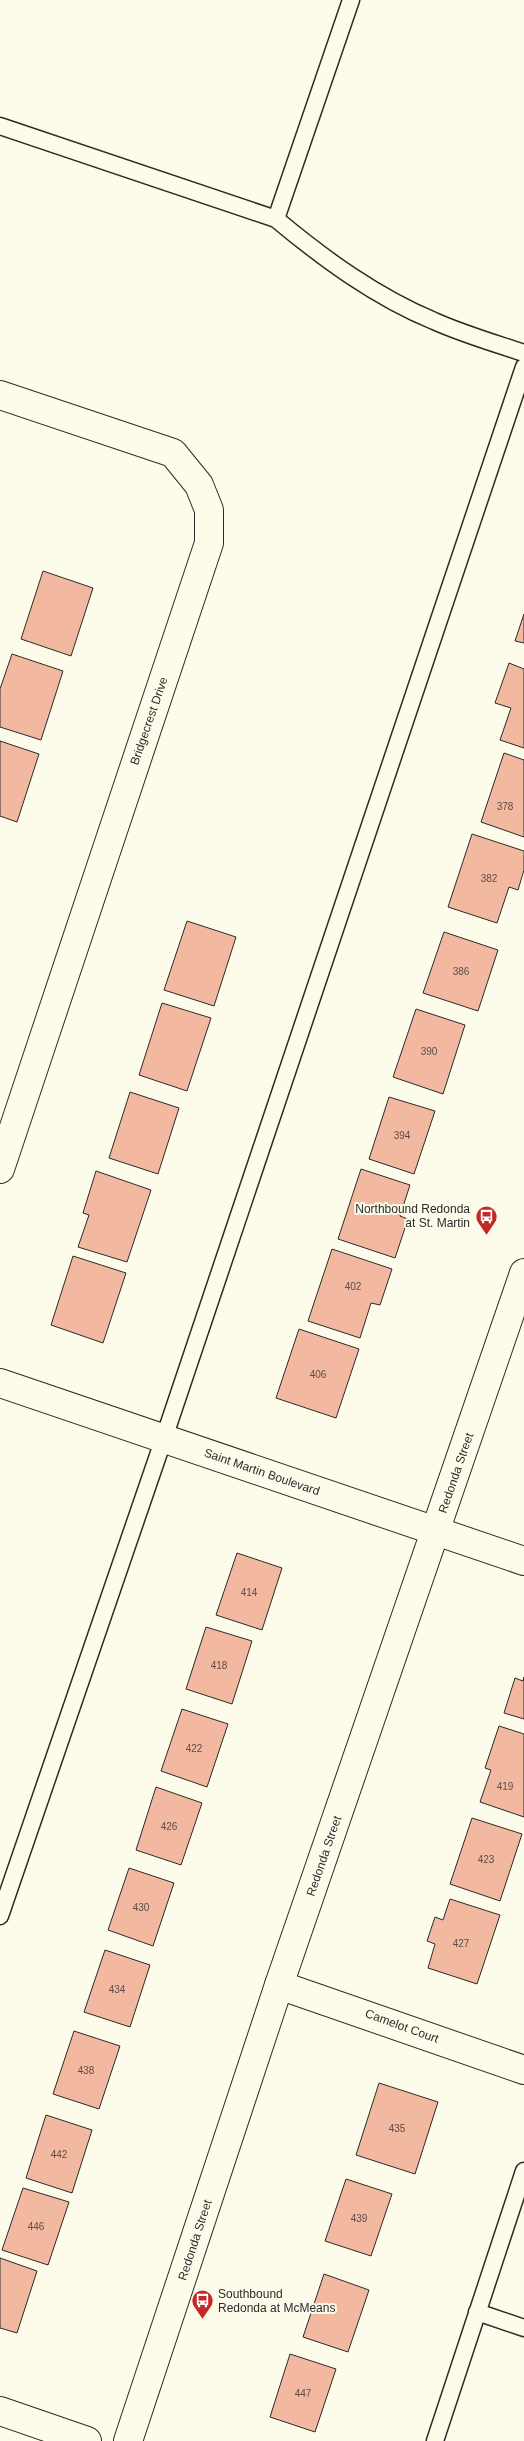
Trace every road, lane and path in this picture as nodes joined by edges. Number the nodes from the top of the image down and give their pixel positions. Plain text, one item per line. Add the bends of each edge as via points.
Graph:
1 (351, 0) edge
2 (0, 126) edge
3 (276, 219) junction
4 (524, 353) edge
5 (524, 367) edge
6 (2, 402) edge
7 (6, 1132) edge
8 (0, 1169) edge
9 (524, 1273) edge
10 (0, 1384) edge
11 (164, 1438) junction
12 (436, 1532) junction
13 (524, 1562) edge
14 (0, 1916) edge
15 (279, 1985) junction
16 (524, 2070) edge
17 (524, 2172) edge
18 (477, 2312) junction
19 (524, 2328) edge
20 (0, 2411) edge
21 (87, 2441) edge
22 (128, 2441) edge
23 (434, 2441) edge

1 - 3 lane
2 - 3 lane
3 - 4 lane via 318,254 364,284 433,321
5 - 11 lane
6 - 7 street, Bridgecrest Drive via 172,453 199,485 209,510 209,544
7 - 8 street, Bridgecrest Drive
9 - 12 street, Redonda Street
10 - 11 street, Saint Martin Boulevard
11 - 12 street, Saint Martin Boulevard
11 - 14 lane
12 - 13 street, Saint Martin Boulevard
12 - 15 street, Redonda Street
15 - 16 street, Camelot Court
15 - 22 street, Redonda Street
17 - 18 lane
18 - 19 lane
18 - 23 lane
20 - 21 street

